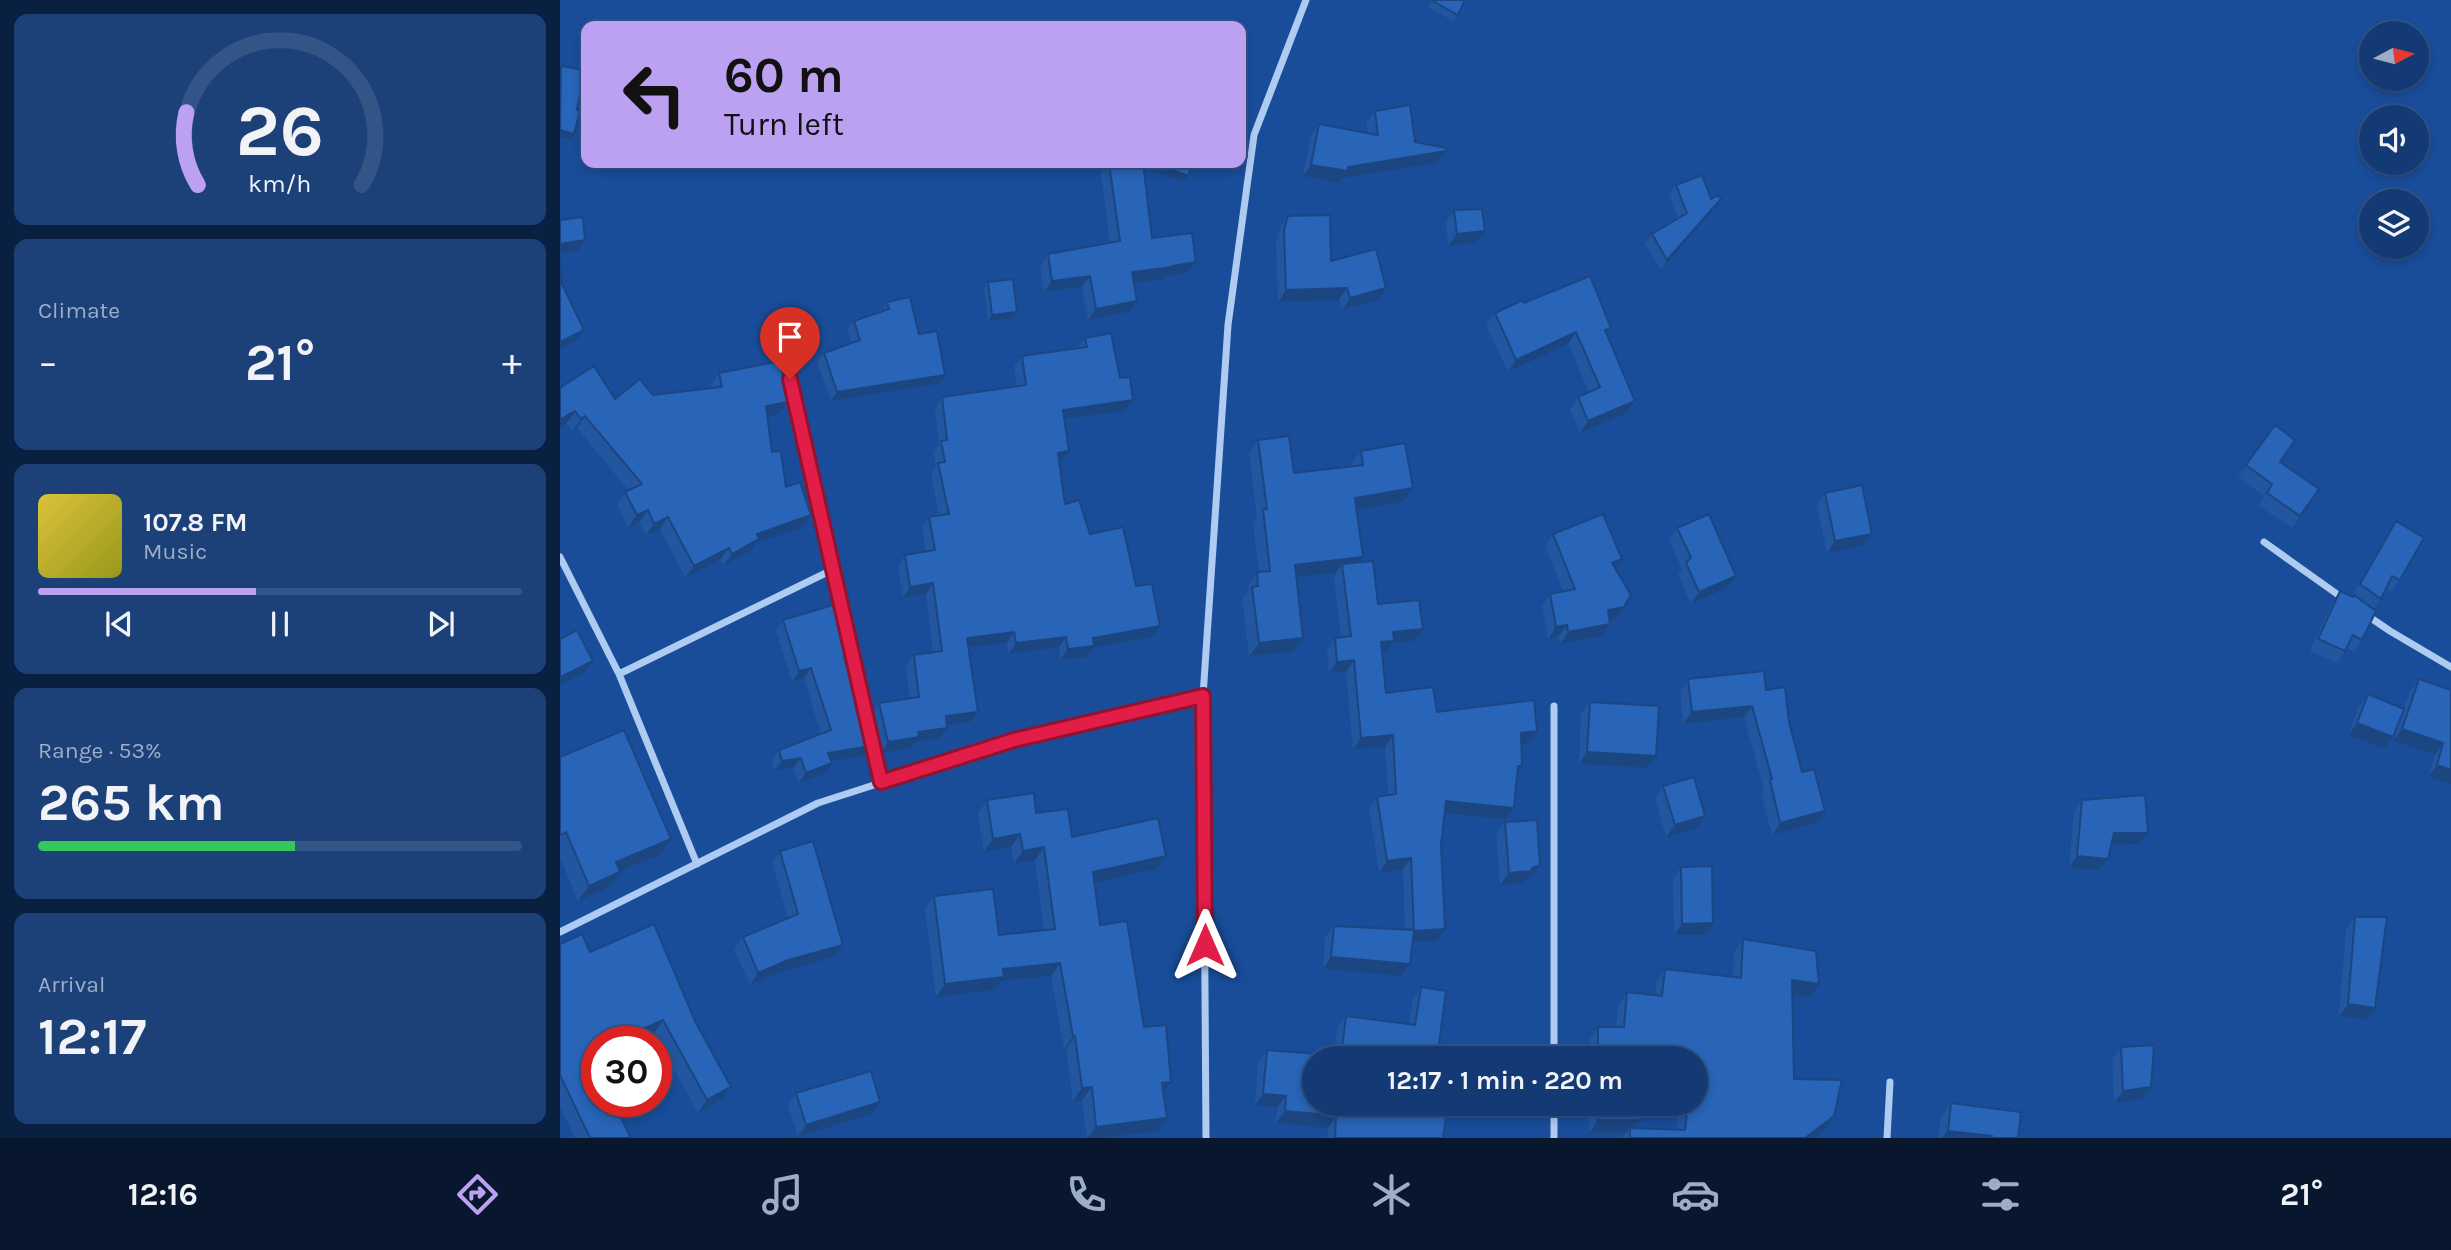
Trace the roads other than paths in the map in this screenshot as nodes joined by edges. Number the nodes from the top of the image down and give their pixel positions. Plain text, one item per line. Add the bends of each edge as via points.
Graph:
1 (1306, 0) edge
2 (790, 379) dead end
3 (2264, 542) dead end
4 (560, 557) edge
5 (834, 569) junction
6 (2451, 667) edge
7 (619, 674) junction
8 (1203, 696) junction
9 (1555, 706) dead end
10 (867, 717) edge
11 (870, 730) edge
12 (881, 782) junction
13 (697, 864) junction
14 (560, 932) edge
15 (1554, 1046) edge
16 (1890, 1082) dead end
17 (1554, 1116) edge
18 (1206, 1138) edge
19 (1554, 1138) edge
20 (1887, 1138) edge

1 - 8 street via 1254,135 1228,325
2 - 5 street
3 - 6 street via 2390,631
4 - 7 street
5 - 7 street
5 - 10 street
7 - 13 street
8 - 12 street via 1014,740
8 - 18 street
9 - 15 street
11 - 12 street
12 - 13 street via 818,803
13 - 14 street
16 - 20 street
17 - 19 street

